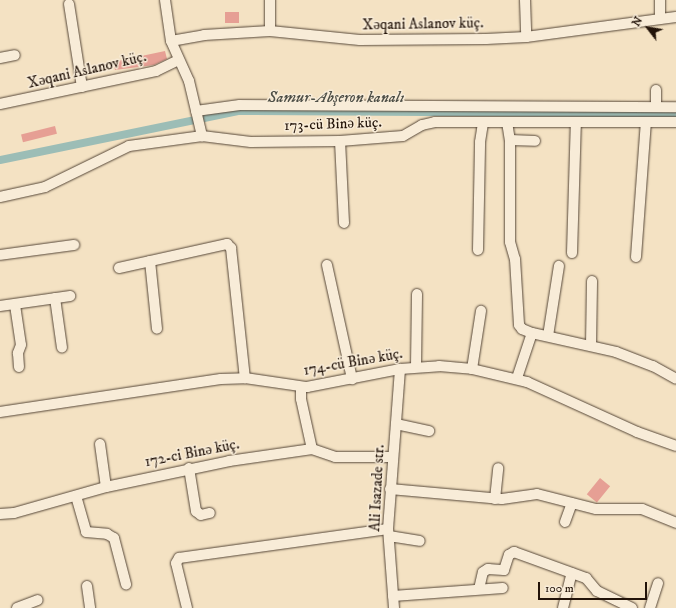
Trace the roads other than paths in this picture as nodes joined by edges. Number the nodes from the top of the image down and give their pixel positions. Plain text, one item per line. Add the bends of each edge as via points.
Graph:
1 (165, 0) edge
2 (270, 0) edge
3 (525, 0) edge
4 (660, 0) edge
5 (69, 4) dead end
6 (676, 17) edge
7 (660, 19) junction
8 (270, 31) junction
9 (526, 37) junction
10 (171, 41) junction
11 (15, 55) dead end
12 (0, 58) edge
13 (179, 60) junction
14 (82, 87) junction
15 (656, 90) dead end
16 (0, 104) edge
17 (656, 107) junction
18 (676, 107) edge
19 (196, 110) junction
20 (483, 122) junction
21 (507, 122) junction
22 (576, 122) junction
23 (646, 122) junction
24 (676, 122) edge
25 (202, 136) junction
26 (510, 140) junction
27 (340, 141) junction
28 (535, 141) dead end
29 (0, 197) edge
30 (344, 224) dead end
31 (74, 245) dead end
32 (478, 250) dead end
33 (572, 252) dead end
34 (0, 255) edge
35 (636, 257) dead end
36 (150, 261) junction
37 (327, 265) dead end
38 (559, 266) dead end
39 (119, 268) dead end
40 (592, 281) dead end
41 (417, 294) dead end
42 (70, 296) dead end
43 (55, 298) junction
44 (15, 305) junction
45 (0, 306) edge
46 (481, 311) dead end
47 (157, 329) dead end
48 (532, 332) junction
49 (548, 336) junction
50 (591, 346) junction
51 (62, 348) dead end
52 (19, 367) dead end
53 (416, 367) junction
54 (400, 369) junction
55 (472, 369) junction
56 (245, 378) junction
57 (517, 378) junction
58 (352, 379) junction
59 (676, 379) edge
60 (301, 387) junction
61 (0, 412) edge
62 (396, 424) junction
63 (429, 431) dead end
64 (100, 444) dead end
65 (676, 446) edge
66 (312, 449) junction
67 (393, 457) junction
68 (189, 468) junction
69 (498, 468) dead end
70 (106, 487) junction
71 (390, 489) junction
72 (76, 496) junction
73 (495, 499) junction
74 (572, 503) junction
75 (210, 513) dead end
76 (0, 514) edge
77 (565, 522) dead end
78 (676, 524) edge
79 (388, 533) junction
80 (420, 541) dead end
81 (572, 574) junction
82 (658, 583) dead end
83 (126, 584) dead end
84 (87, 586) dead end
85 (503, 588) dead end
86 (479, 589) junction
87 (393, 596) junction
88 (38, 600) dead end
89 (617, 605) edge
90 (17, 608) edge
91 (90, 608) edge
92 (187, 608) edge
93 (394, 608) edge
94 (563, 608) edge
95 (632, 608) edge
96 (650, 608) edge

1 - 10 street
2 - 8 street
3 - 9 street
4 - 7 street
5 - 14 street
6 - 7 street, Xəqani Aslanov küç.
7 - 9 street, Xəqani Aslanov küç.
8 - 9 street, Xəqani Aslanov küç. via 360,40
8 - 10 street, Xəqani Aslanov küç. via 217,34
10 - 13 street
11 - 12 street
13 - 14 street, Xəqani Aslanov küç. via 156,71
13 - 19 street via 189,80
14 - 16 street, Xəqani Aslanov küç.
15 - 17 street
17 - 18 street
17 - 19 street via 240,105
19 - 25 street
20 - 21 street, 173-cü Binə küç.
20 - 27 street, 173-cü Binə küç. via 428,123 404,136
20 - 32 street via 480,142
21 - 22 street, 173-cü Binə küç.
21 - 26 street
22 - 23 street, 173-cü Binə küç.
22 - 33 street
23 - 24 street, 173-cü Binə küç.
23 - 35 street
25 - 27 street, 173-cü Binə küç. via 251,142
25 - 29 street, 173-cü Binə küç. via 129,146 45,187
26 - 28 street
26 - 48 street via 510,242 515,259 518,325
27 - 30 street
31 - 34 street
36 - 39 street
36 - 47 street
36 - 56 street via 227,244 231,248
37 - 58 street
38 - 49 street
40 - 50 street
41 - 53 street
42 - 43 street
43 - 44 street
43 - 51 street
44 - 45 street
44 - 52 street via 21,345 18,353
46 - 55 street
48 - 49 street
48 - 57 street
49 - 50 street
50 - 59 street via 642,362
53 - 54 street, 174-cü Binə küç.
53 - 55 street, 174-cü Binə küç.
54 - 58 street, 174-cü Binə küç.
54 - 62 street, Ali Isazade str.
55 - 57 street, 174-cü Binə küç.
56 - 60 street, 174-cü Binə küç.
56 - 61 street, 174-cü Binə küç. via 188,383
57 - 65 street, 174-cü Binə küç. via 637,432
58 - 60 street, 174-cü Binə küç.
60 - 66 street via 300,399
62 - 63 street
62 - 67 street, Ali Isazade str.
64 - 70 street
66 - 67 street, 172-ci Binə küç. via 335,457
66 - 68 street, 172-ci Binə küç.
67 - 71 street, Ali Isazade str.
68 - 70 street, 172-ci Binə küç.
68 - 75 street via 196,512 201,515
69 - 73 street
70 - 72 street, 172-ci Binə küç.
71 - 73 street
71 - 79 street, Ali Isazade str.
72 - 76 street, 172-ci Binə küç.
72 - 83 street via 86,532 107,534 114,538
73 - 74 street via 536,494
74 - 77 street
74 - 78 street via 596,509 642,509
79 - 80 street
79 - 87 street, Ali Isazade str.
79 - 92 street via 179,558 176,563
81 - 86 street via 512,552 504,570 483,572
81 - 89 street via 589,580 597,591
81 - 94 street
82 - 96 street
84 - 91 street
85 - 86 street
86 - 87 street
87 - 93 street, Ali Isazade str.
88 - 90 street
89 - 95 street

